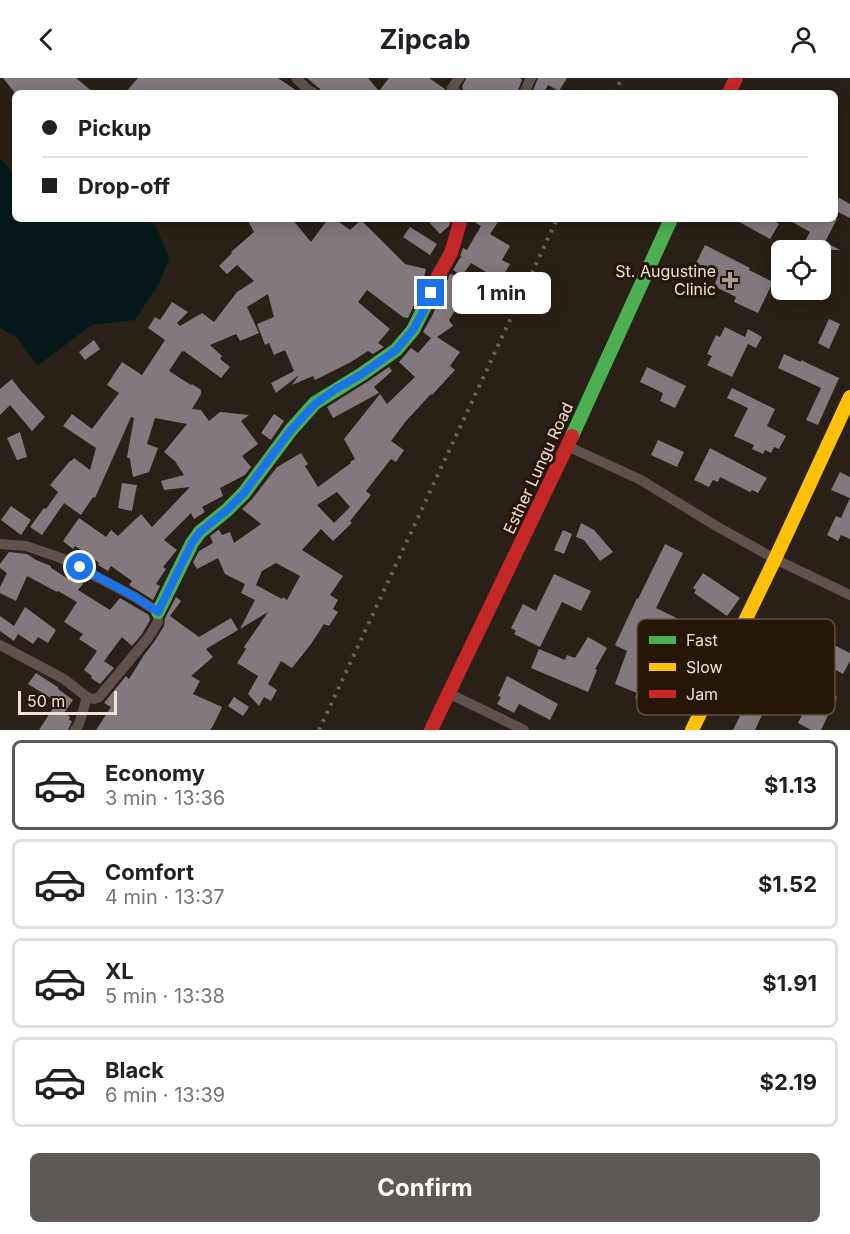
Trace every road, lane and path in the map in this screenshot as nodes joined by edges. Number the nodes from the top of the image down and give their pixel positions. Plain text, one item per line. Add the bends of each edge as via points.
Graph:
1 (296, 78) edge
2 (459, 78) edge
3 (309, 90) edge
4 (454, 90) edge
5 (460, 222) edge
6 (670, 222) edge
7 (849, 403) edge
8 (567, 446) junction
9 (0, 544) edge
10 (775, 559) junction
11 (850, 594) edge
12 (158, 612) junction
13 (746, 619) edge
14 (0, 645) edge
15 (448, 693) junction
16 (87, 697) junction
17 (699, 715) edge
18 (75, 730) edge
19 (431, 730) edge
20 (524, 730) edge
21 (692, 730) edge

1 - 3 street
2 - 4 street
5 - 12 street via 451,253 413,330 396,350 315,404 291,430 244,493 200,532
6 - 8 street, Esther Lungu Road
7 - 10 street
8 - 10 street via 641,480
8 - 15 street, Esther Lungu Road
9 - 12 street via 26,546 61,558
10 - 11 street
10 - 13 street
12 - 16 street via 158,622 148,638 99,697
14 - 16 street via 64,679
15 - 19 street, Esther Lungu Road
15 - 20 street
16 - 18 street
17 - 21 street

